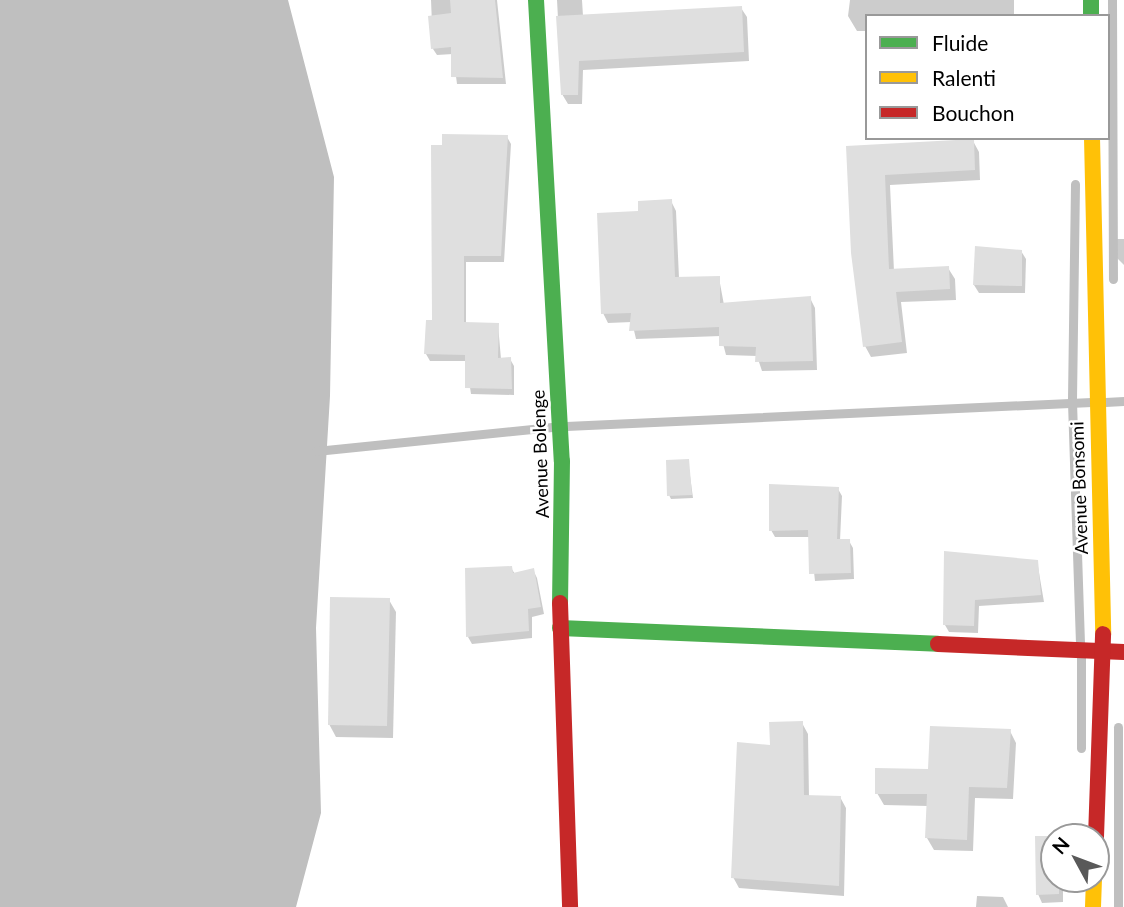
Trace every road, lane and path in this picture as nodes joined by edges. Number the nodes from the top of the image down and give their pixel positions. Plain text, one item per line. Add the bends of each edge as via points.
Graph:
1 (536, 0) edge
2 (1092, 140) edge
3 (560, 628) junction
4 (1124, 652) edge
5 (1103, 653) junction
6 (1097, 823) edge
7 (570, 907) edge

1 - 3 street, Avenue Bolenge via 562,461
2 - 5 street, Avenue Bonsomi
3 - 5 street
3 - 7 street, Avenue Bolenge
4 - 5 street
5 - 6 street, Avenue Bonsomi

